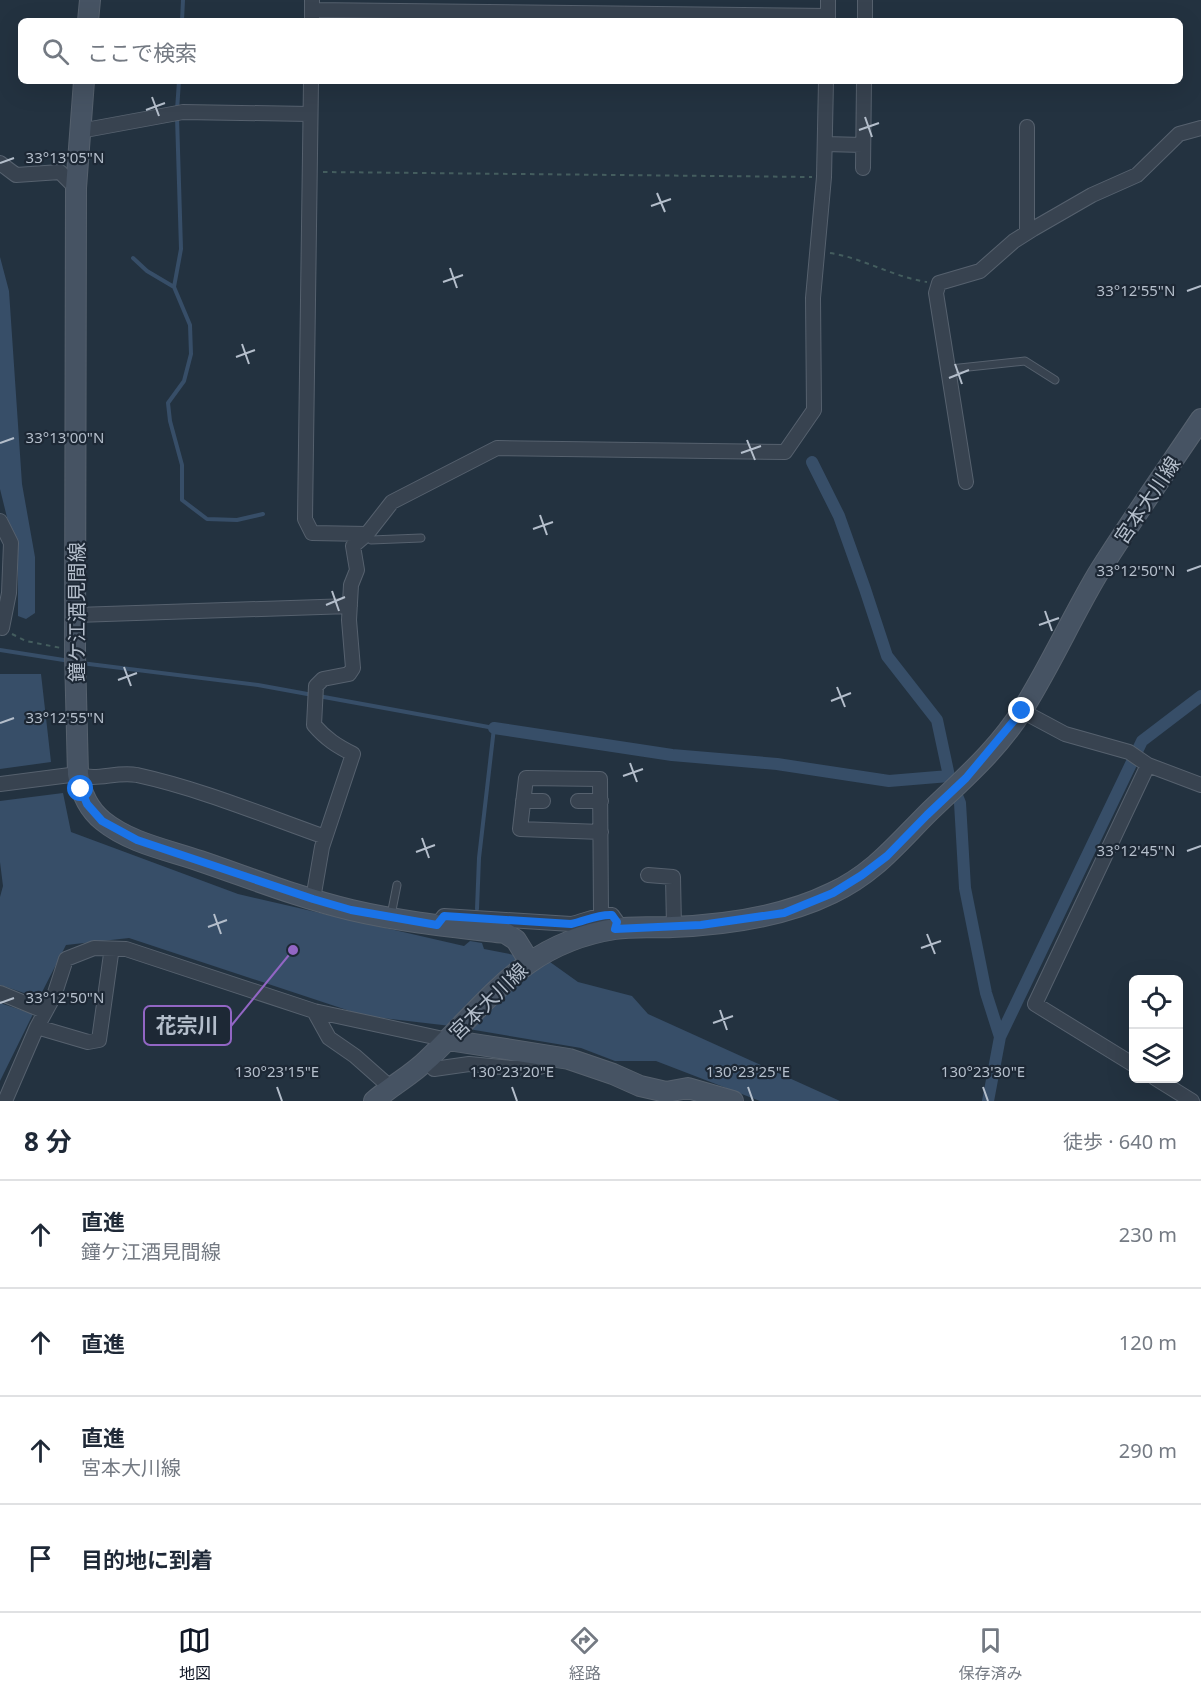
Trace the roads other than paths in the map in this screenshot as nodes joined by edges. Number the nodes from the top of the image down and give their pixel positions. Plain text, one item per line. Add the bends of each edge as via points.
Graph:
1 (90, 0) edge
2 (828, 0) edge
3 (865, 0) edge
4 (312, 10) edge
5 (88, 18) edge
6 (771, 18) edge
7 (828, 18) edge
8 (864, 18) edge
9 (84, 84) edge
10 (311, 84) edge
11 (827, 84) edge
12 (863, 84) edge
13 (310, 114) junction
14 (1027, 127) dead end
15 (1201, 128) edge
16 (80, 131) junction
17 (844, 145) junction
18 (0, 163) edge
19 (863, 168) dead end
20 (76, 188) junction
21 (1027, 232) junction
22 (950, 369) junction
23 (1055, 380) dead end
24 (1201, 419) edge
25 (966, 482) dead end
26 (0, 521) edge
27 (367, 534) junction
28 (421, 538) dead end
29 (350, 606) junction
30 (76, 615) junction
31 (2, 628) road end
32 (1022, 711) junction
33 (1139, 759) junction
34 (78, 774) junction
35 (0, 784) edge
36 (1201, 785) edge
37 (523, 801) junction
38 (543, 801) dead end
39 (578, 801) dead end
40 (601, 801) junction
41 (601, 832) junction
42 (325, 837) junction
43 (648, 875) dead end
44 (397, 885) dead end
45 (313, 899) junction
46 (601, 914) junction
47 (390, 918) junction
48 (437, 925) junction
49 (674, 927) junction
50 (615, 929) junction
51 (111, 954) dead end
52 (531, 956) junction
53 (0, 993) edge
54 (44, 1011) junction
55 (314, 1011) junction
56 (37, 1027) junction
57 (451, 1036) junction
58 (544, 1055) junction
59 (1129, 1062) edge
60 (434, 1070) dead end
61 (1163, 1083) edge
62 (390, 1087) junction
63 (5, 1101) edge
64 (374, 1101) edge
65 (733, 1101) edge
66 (1192, 1101) edge

1 - 5 main road
2 - 7 street
3 - 8 street
4 - 6 street
9 - 16 main road, 鐘ケ江酒見間線
10 - 13 street
11 - 17 street
12 - 17 street
13 - 16 street via 183,112
13 - 27 street via 305,519 312,533
14 - 21 street
15 - 21 street via 1179,134 1137,175
16 - 20 main road, 鐘ケ江酒見間線
17 - 19 street
17 - 27 street via 824,177 813,298 814,410 785,452 497,448 392,502
18 - 20 street via 16,175 60,172
20 - 30 main road, 鐘ケ江酒見間線
21 - 22 street via 980,271 939,283 936,293
22 - 23 lane via 1025,361
22 - 25 street
24 - 32 main road, 宮本大川線 via 1096,577
26 - 31 street via 11,543 9,593
27 - 28 lane via 371,540
27 - 29 street via 353,546 357,570 351,585
29 - 30 street
29 - 42 street via 353,668 349,674 323,679 316,686 314,702 314,725 336,746 353,754
30 - 34 main road, 鐘ケ江酒見間線
32 - 33 street via 1065,734
32 - 49 main road, 宮本大川線 via 966,778 887,856 862,875 833,893 784,913
33 - 36 street
33 - 59 street via 1035,1004
34 - 35 street
34 - 42 street via 88,779 118,773 201,792
34 - 45 main road, 鐘ケ江酒見間線 via 87,804 118,831
37 - 38 street
37 - 40 street via 526,778 600,779
37 - 41 street via 520,829
39 - 40 street
40 - 41 street
41 - 46 street
42 - 45 street
43 - 49 street via 673,877
44 - 47 lane
45 - 47 main road, 鐘ケ江酒見間線
46 - 48 street via 571,924 444,916
46 - 50 street via 612,915 617,922
47 - 48 main road, 鐘ケ江酒見間線
48 - 52 main road, 鐘ケ江酒見間線 via 505,933
49 - 50 main road, 宮本大川線
50 - 52 main road, 宮本大川線
51 - 56 street via 99,1040 88,1042
52 - 57 main road, 宮本大川線
53 - 54 street
54 - 55 street via 54,996 66,959 94,948 126,949
54 - 56 street
55 - 57 street
55 - 62 street via 329,1038
56 - 63 street
57 - 58 main road
57 - 62 main road, 宮本大川線 via 424,1063
58 - 60 street via 540,1067 469,1064
58 - 65 main road via 584,1063 640,1086 666,1092 688,1088
61 - 66 street
62 - 64 main road, 宮本大川線

